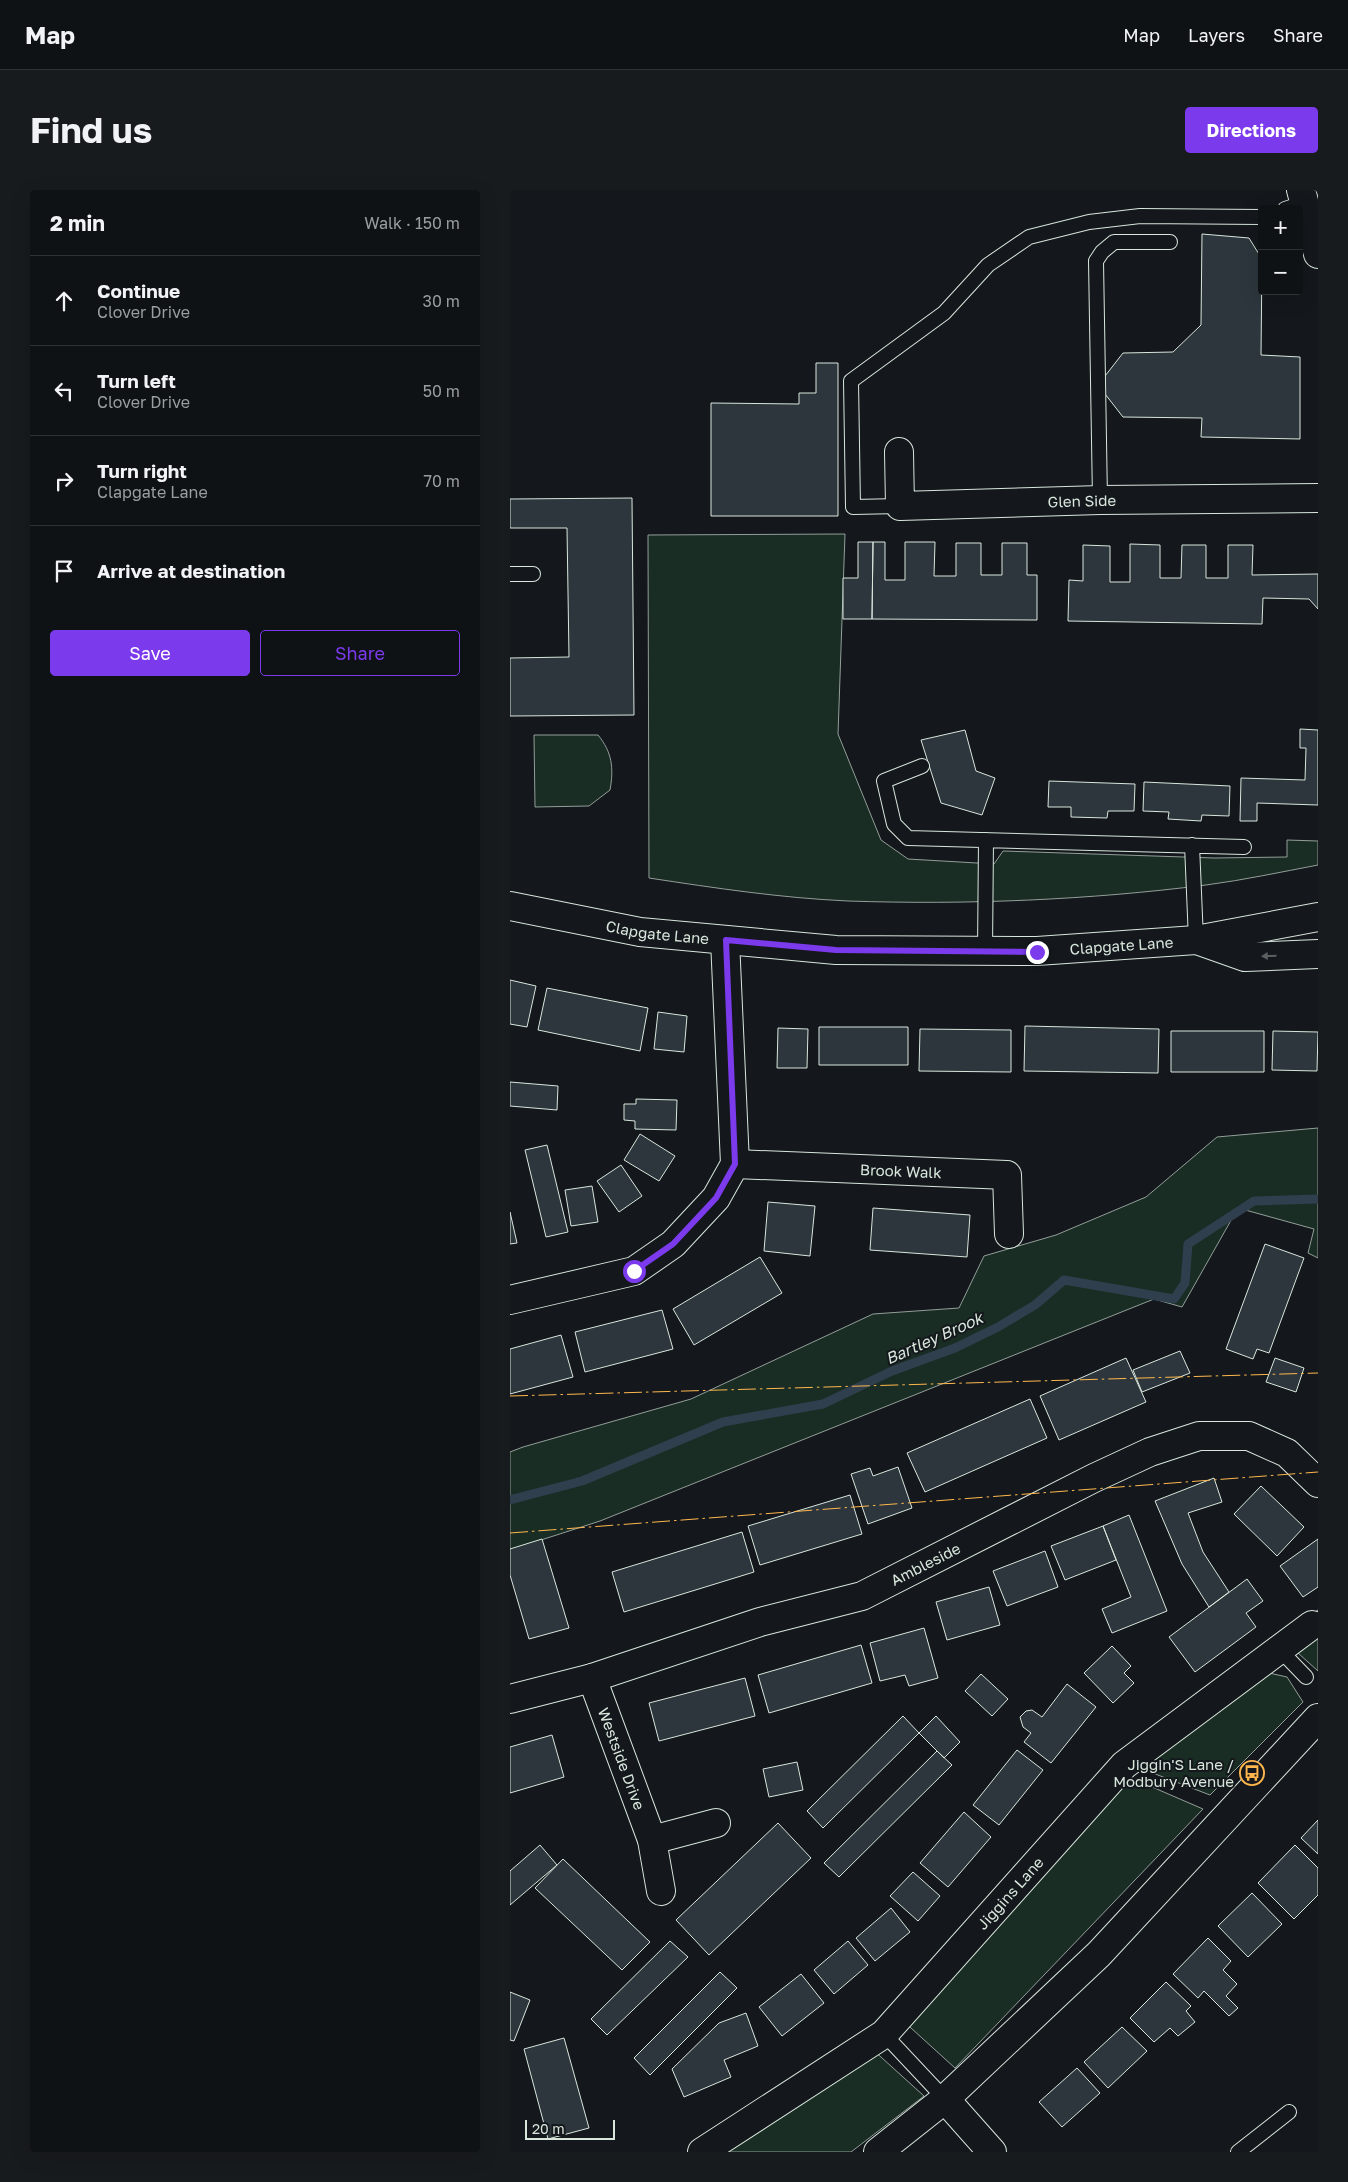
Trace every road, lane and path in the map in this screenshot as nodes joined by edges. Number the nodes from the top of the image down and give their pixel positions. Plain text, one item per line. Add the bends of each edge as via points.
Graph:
1 (1296, 200) edge
2 (1258, 217) edge
3 (1170, 242) dead end
4 (1318, 254) edge
5 (899, 452) dead end
6 (1318, 498) edge
7 (1100, 500) junction
8 (900, 506) junction
9 (510, 574) edge
10 (533, 574) dead end
11 (922, 766) dead end
12 (986, 840) junction
13 (1192, 846) junction
14 (1244, 847) dead end
15 (510, 906) edge
16 (1318, 917) edge
17 (726, 940) junction
18 (1196, 940) junction
19 (985, 952) junction
20 (1318, 954) edge
21 (735, 1164) junction
22 (1009, 1234) dead end
23 (510, 1300) edge
24 (1318, 1483) edge
25 (1312, 1624) dead end
26 (1280, 1650) junction
27 (1306, 1677) dead end
28 (592, 1678) junction
29 (510, 1700) edge
30 (1318, 1718) edge
31 (716, 1822) dead end
32 (652, 1840) junction
33 (661, 1891) dead end
34 (884, 2034) junction
35 (945, 2099) junction
36 (1289, 2112) dead end
37 (702, 2152) edge
38 (878, 2152) edge
39 (992, 2152) edge
40 (1238, 2152) edge

1 - 4 street
2 - 8 lane via 1140,216 1088,222 1029,237 988,265 944,313 851,380 853,507
3 - 7 lane via 1114,242 1096,261
5 - 8 street
6 - 7 street, Glen Side
7 - 8 street, Glen Side
9 - 10 lane
11 - 12 lane via 884,781 894,824 908,838
12 - 13 lane
12 - 19 lane
13 - 14 lane
13 - 18 lane
15 - 17 street, Clapgate Lane via 640,932
16 - 18 street, Clapgate Lane
17 - 19 street, Clapgate Lane via 836,950
17 - 21 street
18 - 19 street, Clapgate Lane via 1037,952
20 -> 18 street, Clapgate Lane via 1245,956
21 - 22 street, Brook Walk via 1007,1175
21 - 23 street via 716,1198 673,1244 634,1271
24 - 28 street, Ambleside via 1287,1453 1249,1436 1199,1436 1150,1452 1094,1478 862,1596 760,1622
25 - 26 street, Jiggins Lane
26 - 27 lane
26 - 34 street, Jiggins Lane via 1124,1765
28 - 29 street, Ambleside
28 - 32 street, Westside Drive
30 - 35 street via 1099,1954
31 - 32 street
32 - 33 street, Westside Drive
34 - 35 lane
34 - 37 street, Jiggins Lane
35 - 38 street
35 - 39 street
36 - 40 lane

